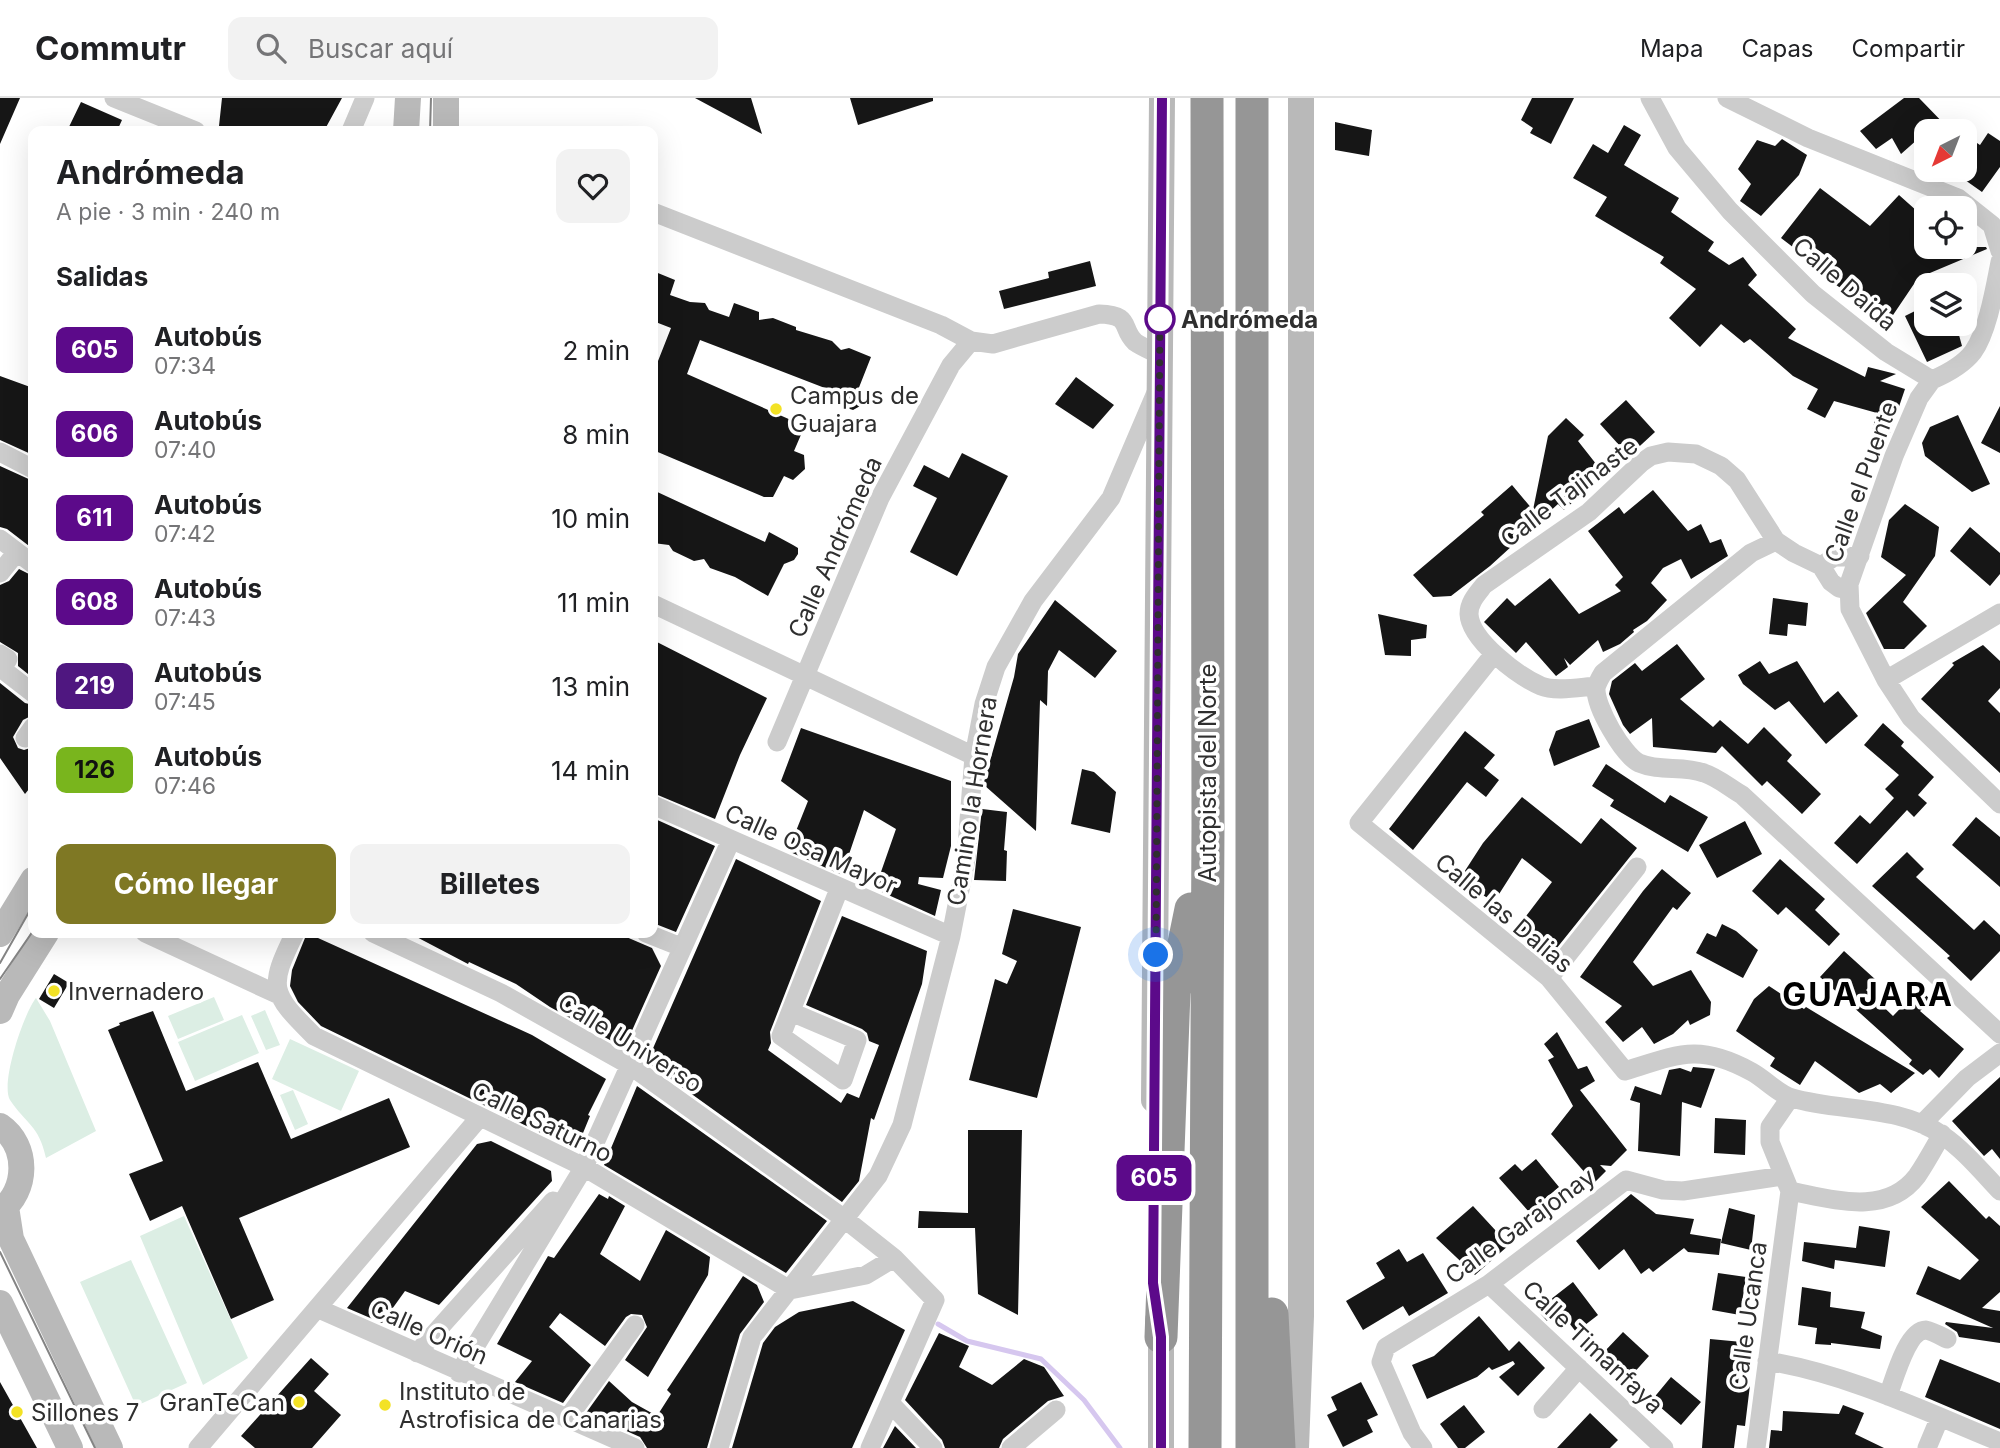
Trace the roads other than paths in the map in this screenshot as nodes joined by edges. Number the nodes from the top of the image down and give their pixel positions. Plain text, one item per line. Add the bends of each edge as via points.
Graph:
1 (114, 98) edge
2 (365, 98) edge
3 (408, 98) edge
4 (446, 98) edge
5 (1162, 98) edge
6 (1207, 98) edge
7 (1252, 98) edge
8 (1301, 98) edge
9 (1650, 98) edge
10 (1727, 98) edge
11 (184, 126) edge
12 (353, 126) edge
13 (406, 126) edge
14 (446, 126) edge
15 (658, 214) edge
16 (1996, 219) edge
17 (2000, 251) edge
18 (2000, 262) edge
19 (971, 341) junction
20 (1161, 368) junction
21 (1932, 380) junction
22 (0, 452) edge
23 (28, 466) edge
24 (0, 539) edge
25 (1776, 541) junction
26 (1860, 556) junction
27 (28, 560) edge
28 (1821, 566) junction
29 (1849, 590) junction
30 (658, 606) edge
31 (2000, 613) edge
32 (0, 654) edge
33 (1494, 654) junction
34 (805, 675) junction
35 (1886, 680) junction
36 (1596, 686) junction
37 (28, 689) edge
38 (777, 742) dead end
39 (974, 756) junction
40 (2000, 804) edge
41 (658, 807) edge
42 (1208, 824) junction
43 (731, 840) junction
44 (1637, 867) dead end
45 (28, 888) edge
46 (839, 889) junction
47 (0, 934) edge
48 (951, 936) junction
49 (43, 938) edge
50 (156, 938) edge
51 (293, 938) edge
52 (384, 938) edge
53 (658, 938) edge
54 (681, 947) junction
55 (1549, 978) junction
56 (279, 995) junction
57 (0, 1012) edge
58 (791, 1012) dead end
59 (1252, 1029) junction
60 (2000, 1034) edge
61 (2000, 1053) edge
62 (631, 1066) junction
63 (1790, 1098) junction
64 (479, 1118) junction
65 (1922, 1124) junction
66 (0, 1126) edge
67 (1942, 1134) junction
68 (584, 1167) junction
69 (1786, 1183) junction
70 (2000, 1191) edge
71 (3, 1209) edge
72 (846, 1220) junction
73 (894, 1258) junction
74 (1489, 1284) junction
75 (790, 1290) junction
76 (0, 1303) edge
77 (319, 1309) junction
78 (635, 1325) dead end
79 (1161, 1337) junction
80 (1947, 1339) dead end
81 (417, 1353) junction
82 (1766, 1361) junction
83 (1580, 1368) junction
84 (460, 1373) junction
85 (1888, 1396) junction
86 (891, 1404) junction
87 (1543, 1409) dead end
88 (1056, 1410) dead end
89 (1940, 1418) junction
90 (567, 1419) junction
91 (2000, 1442) edge
92 (71, 1448) edge
93 (110, 1448) edge
94 (198, 1448) edge
95 (635, 1448) edge
96 (719, 1448) edge
97 (870, 1448) edge
98 (933, 1448) edge
99 (1011, 1448) edge
100 (1161, 1448) edge
101 (1205, 1448) edge
102 (1252, 1448) edge
103 (1279, 1448) edge
104 (1296, 1448) edge
105 (1423, 1448) edge
106 (1664, 1448) edge
107 (1756, 1448) edge
108 (1927, 1448) edge

1 - 11 street
2 - 12 street
3 - 13 street
4 - 14 street
5 - 20 street, Camino la Hornera
6 - 42 highway, Autopista del Norte
7 - 59 highway, Autopista del Norte
8 - 104 street via 1301,1316
9 - 21 street, Calle Daida via 1677,148 1739,221 1813,294 1886,352
10 - 16 street via 1808,138 1958,198
15 - 19 street via 941,325
16 - 17 street
18 - 21 street via 1992,305 1973,352
19 - 20 street via 993,344 1113,314 1127,324 1133,341
19 - 34 street, Calle Andrómeda via 951,365 880,498
20 - 39 street, Camino la Hornera via 1111,498 1032,601 1002,652 984,704
20 - 79 street via 1153,1269
21 - 26 street, Calle el Puente via 1919,398 1894,456
22 - 23 street
24 - 27 street
25 - 28 street
25 - 33 street, Calle Tajinaste via 1738,480 1721,466 1696,454 1651,456 1589,512 1484,585 1472,600 1471,624
25 - 36 street via 1751,553 1603,673
26 - 28 street via 1834,557
26 - 29 street, Calle el Puente
28 - 29 street via 1830,582
29 - 35 street, Calle el Puente via 1858,629
30 - 34 street
31 - 35 street
32 - 37 street via 8,659 2,669
33 - 36 street, Calle Tajinaste via 1544,687
33 - 55 street, Calle las Dalias via 1359,823
34 - 38 street, Calle Andrómeda
34 - 39 street
35 - 40 street, Calle el Puente via 1911,718
36 - 60 street via 1597,700 1630,757 1657,768 1705,773 1742,795
39 - 48 street, Camino la Hornera via 966,859
41 - 43 street, Calle Osa Mayor
42 - 79 highway via 1174,992
42 - 101 highway, Autopista del Norte
43 - 46 street, Calle Osa Mayor
43 - 54 street
44 - 55 street
45 - 47 street
46 - 48 street, Calle Osa Mayor
46 - 58 street
48 - 72 street, Camino la Hornera via 902,1125 878,1176
49 - 57 street
50 - 56 street
51 - 56 street via 278,968 275,982
52 - 62 street, Calle Universo via 501,993
53 - 54 street
54 - 62 street
55 - 63 street, Calle las Dalias via 1625,1071 1685,1052 1717,1055
56 - 64 street, Calle Saturno via 314,1036
59 - 102 highway, Autopista del Norte
59 - 103 highway
61 - 65 street via 1967,1078
62 - 68 street
62 - 72 street, Calle Universo
63 - 65 street, Calle las Dalias
63 - 69 street, Calle Ucanca via 1770,1127 1770,1142
64 - 68 street, Calle Saturno
64 - 77 street
65 - 67 street, Calle las Dalias
66 - 71 street via 18,1148 22,1168 19,1187
67 - 69 street, Calle Garajonay via 1903,1190 1874,1202 1847,1202
67 - 70 street, Calle las Dalias
68 - 75 street, Calle Saturno
68 - 81 street
68 - 84 street
69 - 74 street, Calle Garajonay via 1683,1191 1626,1180
69 - 82 street, Calle Ucanca
71 - 93 street via 11,1239
72 - 73 street, Calle Universo
72 - 75 street, Camino la Hornera
73 - 75 street via 866,1275
73 - 86 street, Calle Universo via 936,1300
74 - 83 street, Calle Timanfaya
74 - 105 street, Calle Garajonay via 1386,1346 1381,1362
75 - 96 street, Camino la Hornera via 752,1337
76 - 92 street
77 - 81 street, Calle Orión
77 - 94 street
78 - 90 street
79 - 100 street
80 - 85 street via 1927,1330 1916,1333 1909,1340
81 - 84 street, Calle Orión
82 - 85 street via 1810,1368
82 - 107 street, Calle Ucanca
83 - 87 street
83 - 106 street, Calle Timanfaya
84 - 90 street, Calle Orión
85 - 89 street
86 - 97 street
86 - 98 street
88 - 99 street
89 - 91 street
89 - 108 street
90 - 95 street, Calle Orión

